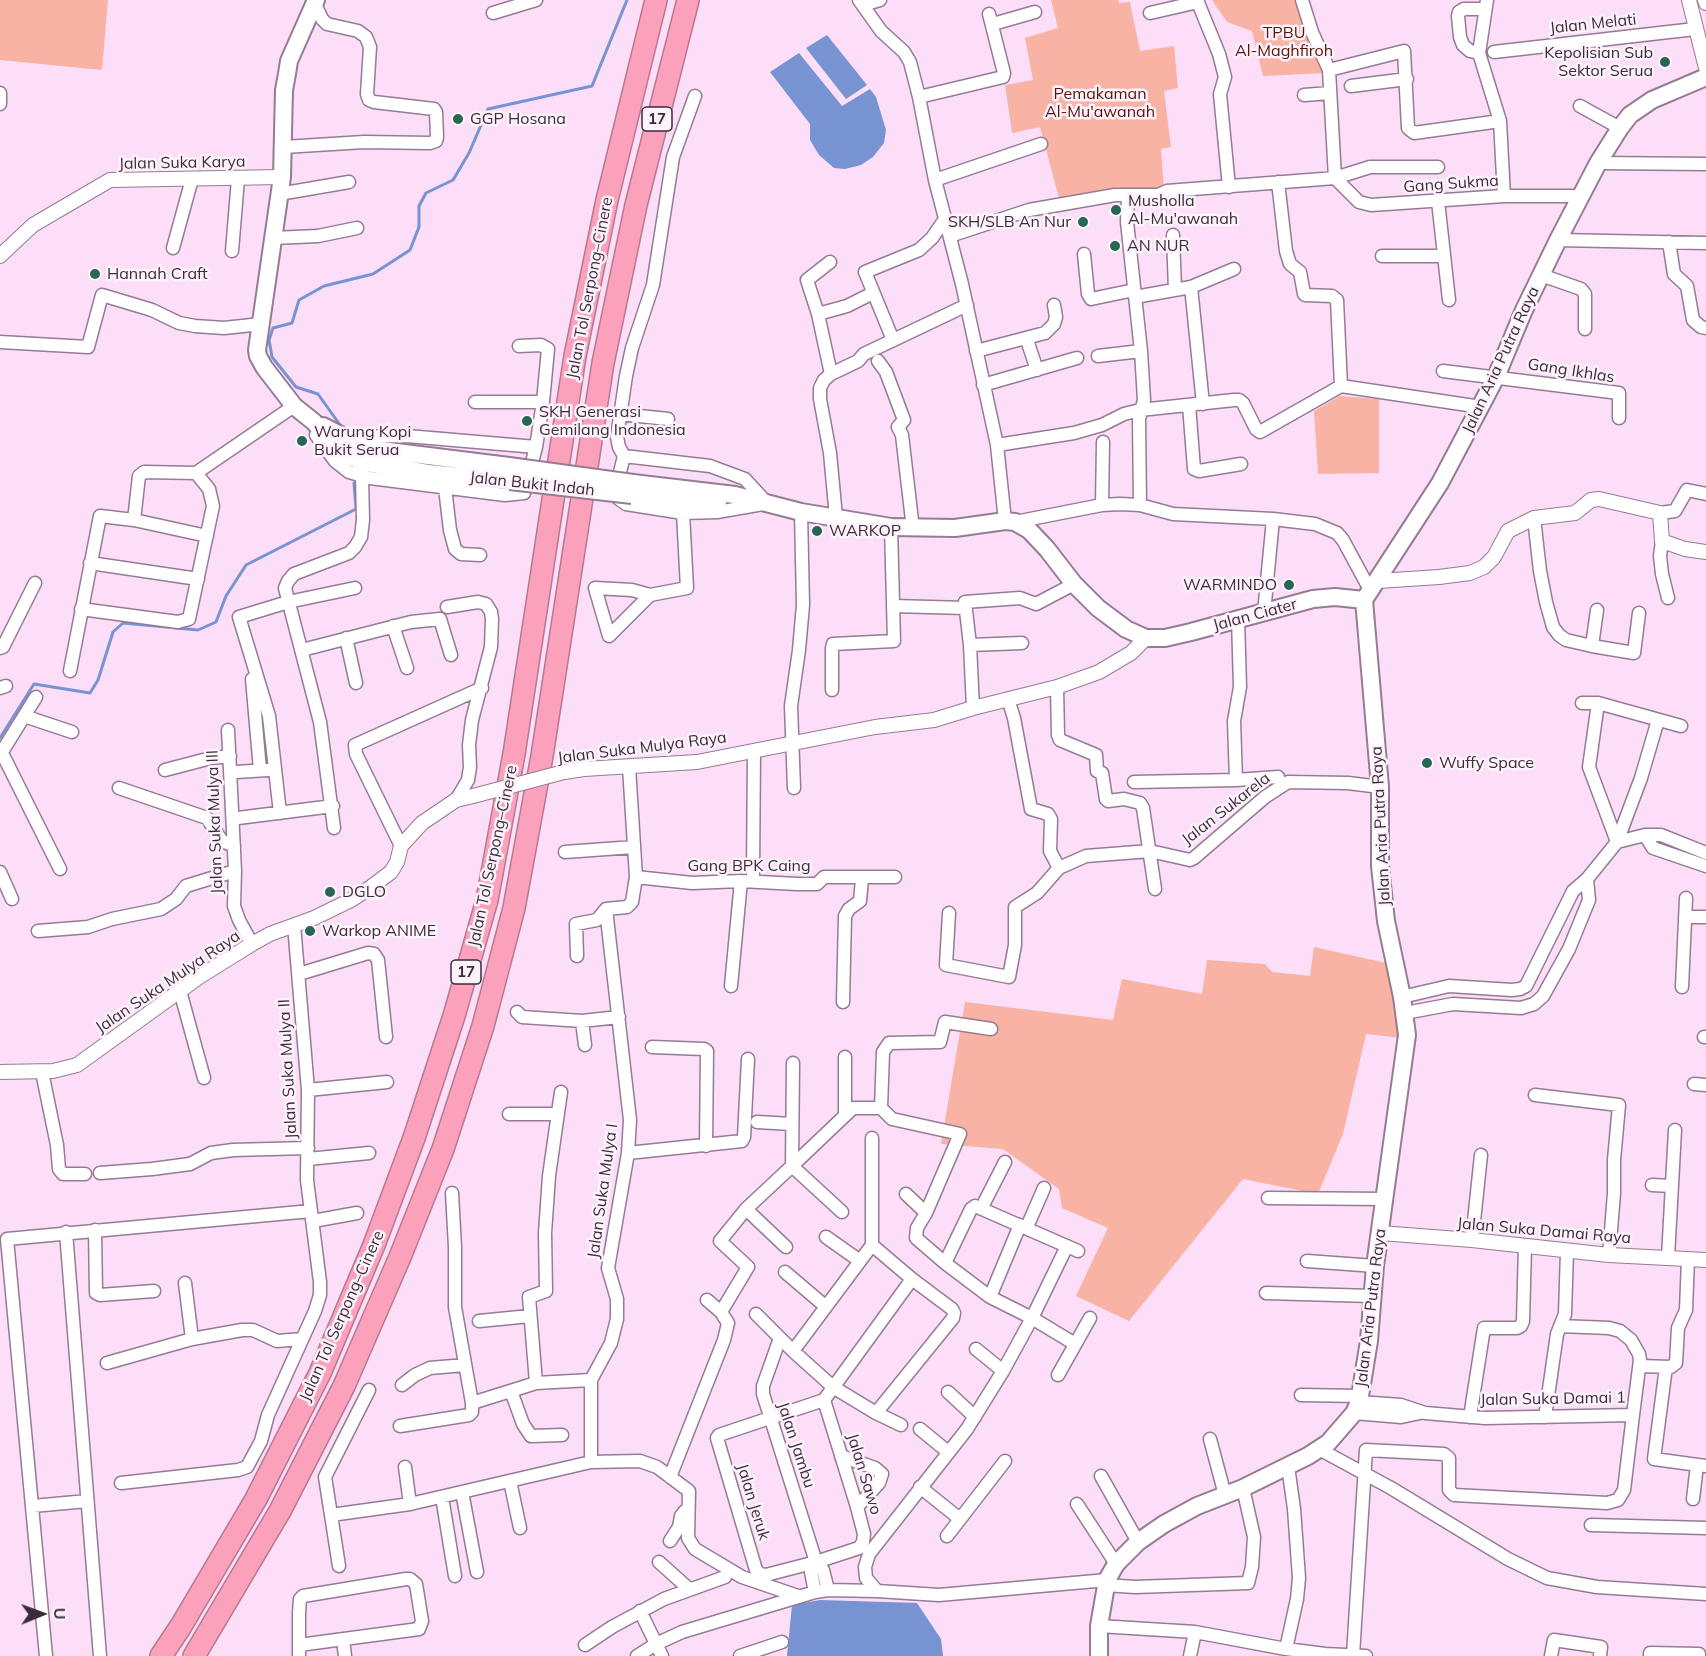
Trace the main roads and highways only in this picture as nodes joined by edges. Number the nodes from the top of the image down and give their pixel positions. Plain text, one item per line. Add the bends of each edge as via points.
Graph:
1 (656, 0) edge
2 (688, 0) edge
3 (316, 2) edge
4 (1706, 77) edge
5 (314, 422) junction
6 (510, 474) junction
7 (1371, 590) junction
8 (1146, 638) joint
9 (161, 1656) edge
10 (194, 1656) edge
11 (1099, 1656) edge

1 - 9 highway, Jalan Tol Serpong–Cinere / 17 via 575,356 514,754 487,900 454,1016 374,1245 320,1372 256,1499
2 - 10 highway, Jalan Tol Serpong–Cinere / 17 via 636,205 603,363 542,756 514,908 483,1026 443,1149 344,1386 280,1511
3 - 5 main road, Jalan Bukit Indah via 290,61 284,90 282,177 258,356 294,405
4 - 7 main road, Jalan Aria Putra Raya via 1652,100 1630,115 1620,128 1558,240 1481,407 1440,483
5 - 6 main road, Jalan Bukit Indah via 360,446
5 - 6 main road, Jalan Bukit Indah via 329,440 361,462 418,471
6 - 8 main road, Jalan Bukit Indah, bridge via 632,489 670,501 767,504 891,527 955,528 1010,521 1029,530 1074,584 1113,620
7 - 8 main road, Jalan Ciater via 1313,599 1165,638
7 - 11 main road, Jalan Aria Putra Raya via 1380,866 1403,1005 1406,1049 1358,1404 1319,1449 1164,1524 1138,1542 1116,1564 1106,1583

